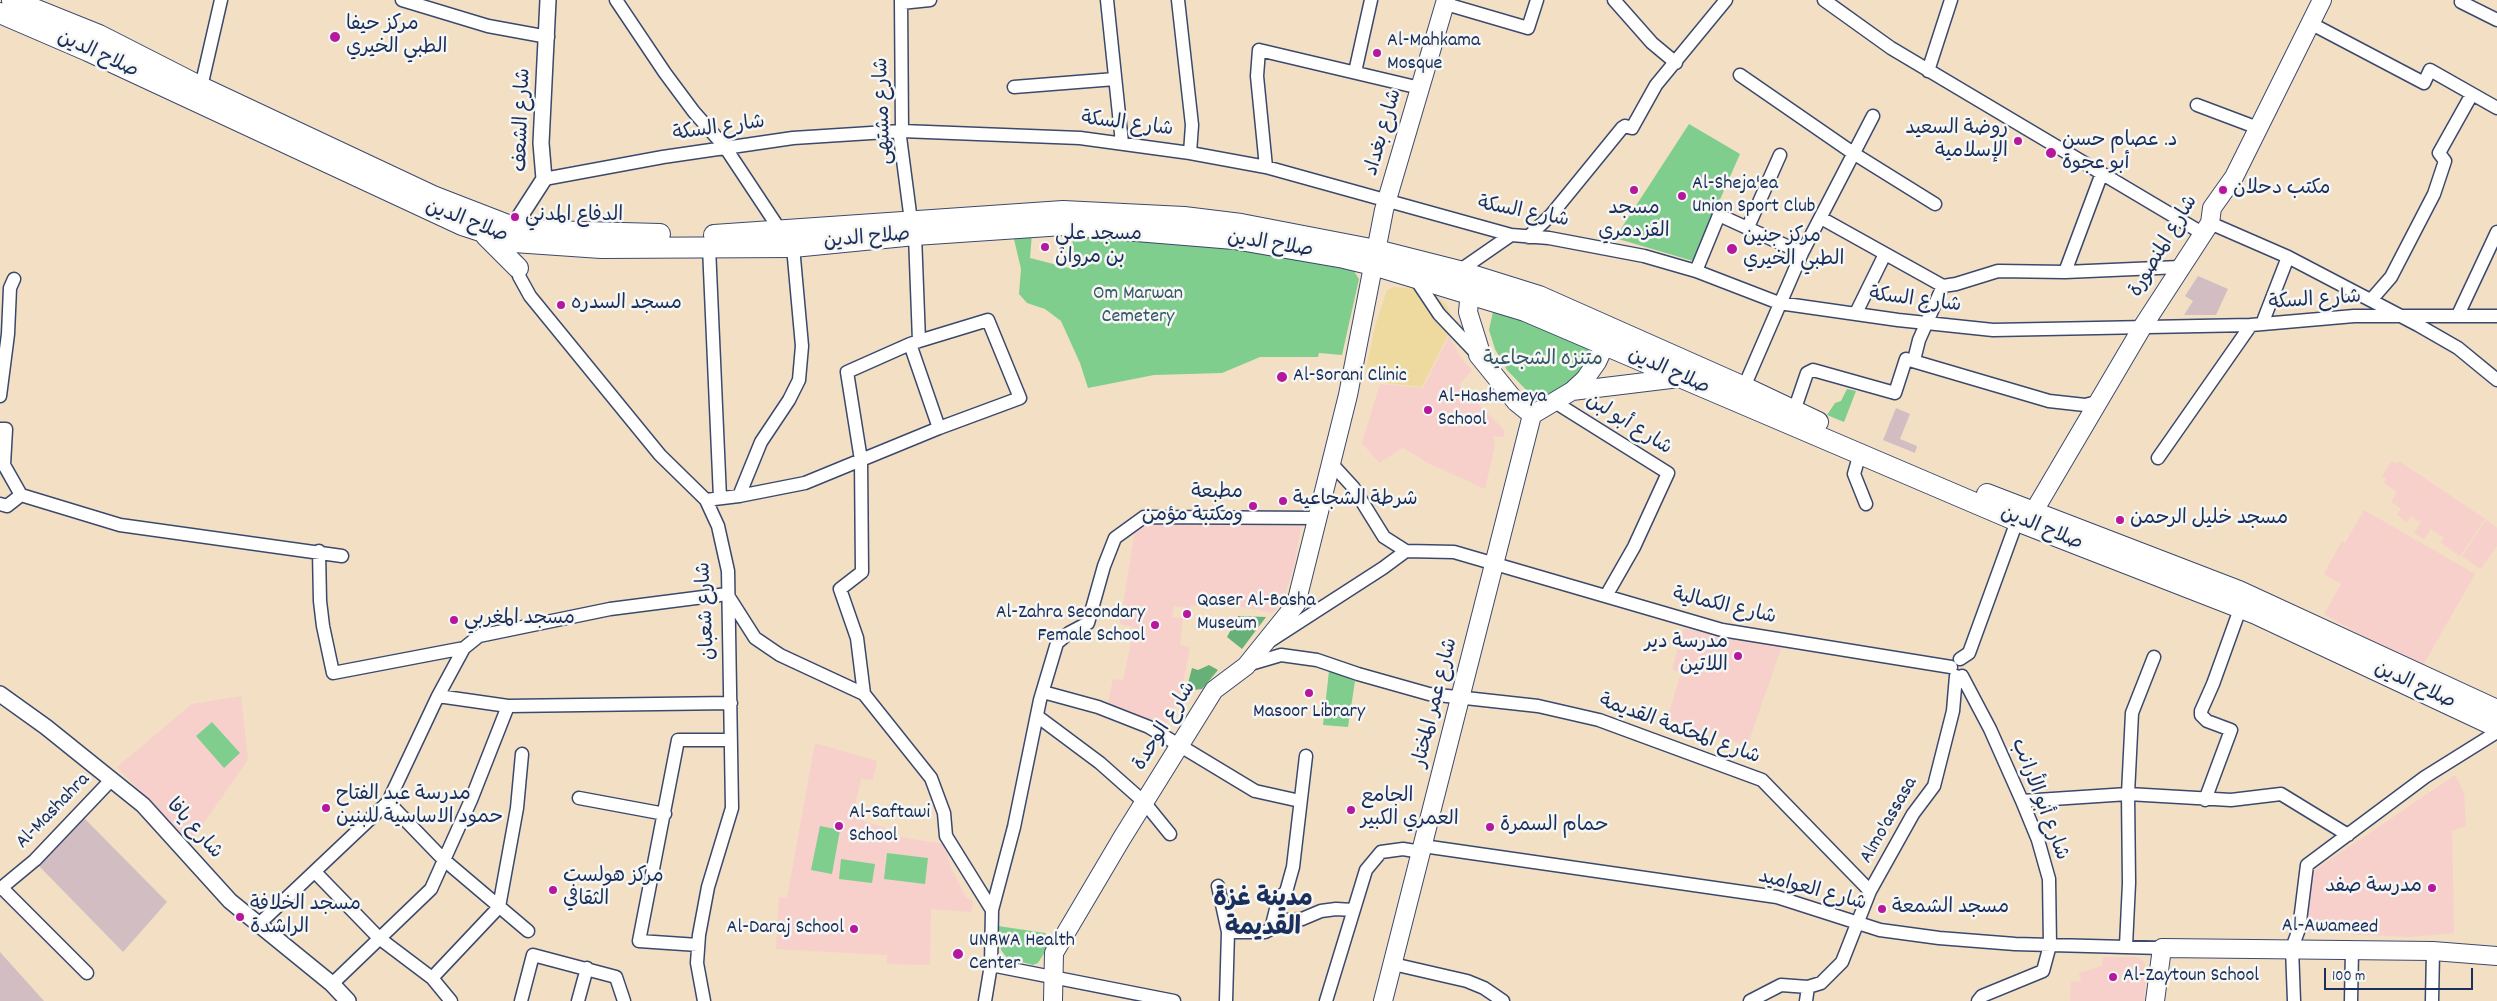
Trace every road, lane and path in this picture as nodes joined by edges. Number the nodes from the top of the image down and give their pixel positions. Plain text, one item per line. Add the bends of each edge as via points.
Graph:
1 (12, 0) edge
2 (222, 0) edge
3 (402, 0) edge
4 (543, 0) edge
5 (548, 0) edge
6 (616, 0) edge
7 (930, 0) edge
8 (1107, 0) edge
9 (1178, 0) edge
10 (1371, 0) edge
11 (1537, 0) edge
12 (1614, 0) edge
13 (1726, 0) edge
14 (1824, 0) edge
15 (1951, 0) edge
16 (2322, 0) edge
17 (2462, 0) edge
18 (901, 2) edge
19 (1446, 2) edge
20 (37, 5) edge
21 (0, 14) edge
22 (2497, 20) edge
23 (2310, 23) junction
24 (548, 37) junction
25 (1676, 63) junction
26 (1928, 71) junction
27 (1355, 72) junction
28 (1740, 75) dead end
29 (1115, 79) junction
30 (1014, 87) dead end
31 (1420, 88) junction
32 (2472, 94) junction
33 (205, 95) junction
34 (2197, 105) dead end
35 (2497, 108) edge
36 (1873, 116) dead end
37 (2258, 128) junction
38 (902, 130) junction
39 (1122, 143) junction
40 (725, 147) junction
41 (1190, 153) junction
42 (1853, 153) junction
43 (1780, 155) dead end
44 (1266, 168) junction
45 (2102, 174) junction
46 (544, 179) junction
47 (1387, 202) junction
48 (1935, 204) dead end
49 (1820, 218) junction
50 (2205, 223) junction
51 (1748, 227) junction
52 (913, 228) junction
53 (780, 230) junction
54 (481, 231) junction
55 (2497, 232) edge
56 (514, 235) junction
57 (1511, 235) junction
58 (1528, 237) junction
59 (708, 246) junction
60 (793, 247) junction
61 (1802, 253) junction
62 (1885, 254) junction
63 (2288, 257) junction
64 (1375, 258) junction
65 (518, 268) junction
66 (2175, 268) junction
67 (1696, 271) junction
68 (2065, 272) junction
69 (1414, 277) junction
70 (14, 279) dead end
71 (1467, 280) junction
72 (1943, 286) junction
73 (2370, 300) junction
74 (1780, 303) junction
75 (1856, 313) junction
76 (2458, 315) junction
77 (2401, 316) junction
78 (2497, 316) edge
79 (1927, 323) junction
80 (2257, 325) junction
81 (2138, 326) junction
82 (915, 343) junction
83 (1605, 345) junction
84 (1478, 355) junction
85 (1914, 360) junction
86 (1679, 378) junction
87 (2497, 380) edge
88 (1744, 387) junction
89 (1572, 391) junction
90 (0, 396) edge
91 (1553, 401) junction
92 (2091, 404) junction
93 (1794, 411) junction
94 (1532, 415) junction
95 (0, 428) edge
96 (939, 428) junction
97 (1860, 453) junction
98 (2158, 458) dead end
99 (861, 460) junction
100 (1331, 463) junction
101 (21, 495) junction
102 (739, 496) junction
103 (720, 498) junction
104 (706, 500) junction
105 (0, 504) edge
106 (1866, 504) dead end
107 (2025, 513) junction
108 (1319, 518) junction
109 (319, 551) junction
110 (1406, 551) junction
111 (342, 556) dead end
112 (1494, 563) junction
113 (727, 594) junction
114 (1606, 596) junction
115 (2240, 609) junction
116 (1262, 646) junction
117 (464, 648) junction
118 (2154, 656) dead end
119 (1246, 666) junction
120 (1957, 670) junction
121 (1043, 692) junction
122 (0, 694) edge
123 (864, 694) junction
124 (438, 696) junction
125 (1460, 698) junction
126 (730, 703) junction
127 (508, 706) junction
128 (2497, 710) edge
129 (1037, 716) junction
130 (2497, 726) edge
131 (2497, 732) edge
132 (731, 740) junction
133 (1180, 744) junction
134 (522, 754) dead end
135 (1306, 756) dead end
136 (112, 779) junction
137 (2128, 794) junction
138 (579, 798) dead end
139 (2205, 800) junction
140 (1300, 801) junction
141 (2022, 801) junction
142 (388, 802) junction
143 (1144, 802) junction
144 (665, 814) junction
145 (1170, 834) dead end
146 (2348, 835) junction
147 (1424, 846) junction
148 (443, 859) junction
149 (314, 872) junction
150 (1218, 886) dead end
151 (1, 888) edge
152 (1870, 891) junction
153 (499, 907) junction
154 (992, 910) junction
155 (1353, 910) junction
156 (1273, 920) junction
157 (259, 924) junction
158 (1858, 924) junction
159 (528, 931) dead end
160 (1228, 932) junction
161 (380, 938) junction
162 (698, 945) junction
163 (2050, 945) junction
164 (2126, 946) junction
165 (2162, 948) junction
166 (2292, 948) junction
167 (2352, 951) junction
168 (2433, 951) junction
169 (2497, 956) edge
170 (1393, 964) junction
171 (991, 965) junction
172 (587, 968) junction
173 (87, 973) dead end
174 (1052, 976) junction
175 (432, 978) junction
176 (332, 984) junction
177 (1808, 987) junction
178 (348, 1001) edge
179 (451, 1001) edge
180 (521, 1001) edge
181 (578, 1001) edge
182 (624, 1001) edge
183 (704, 1001) edge
184 (985, 1001) edge
185 (1053, 1001) edge
186 (1174, 1001) edge
187 (1226, 1001) edge
188 (1326, 1001) edge
189 (1382, 1001) edge
190 (1502, 1001) edge
191 (1750, 1001) edge
192 (1806, 1001) edge
193 (1978, 1001) edge
194 (2155, 1001) edge
195 (2294, 1001) edge
196 (2351, 1001) edge
197 (2432, 1001) edge

1 - 20 highway, صلاح الدين
2 - 33 street
3 - 24 street via 488,26
4 - 24 street, شارع الشعف
5 - 24 street, شارع الشعف
6 - 40 street via 665,73
7 - 18 street
8 - 29 street
9 - 41 street via 1192,125
10 - 27 street
11 - 19 street via 1528,28
12 - 25 street via 1652,43
13 - 25 street
14 - 26 street
15 - 26 street
16 - 23 main road, شارع المنصورة
17 - 22 street
18 - 38 street, شارع مشتهى
19 - 31 main road, شارع بغداد
20 - 33 highway, صلاح الدين via 99,35
21 - 33 highway, صلاح الدين
23 - 32 street via 2424,83 2430,70
23 - 37 main road, شارع المنصورة
24 - 46 street, شارع الشعف via 541,143
25 - 58 street via 1656,85 1632,128 1622,128 1551,215
26 - 45 street
27 - 31 street
27 - 44 street via 1259,50 1257,76
28 - 42 street
29 - 30 street
29 - 39 street
31 - 47 main road, شارع بغداد
32 - 35 street
32 - 73 street via 2439,153 2446,161 2434,194 2391,277
33 - 54 highway, صلاح الدين via 462,225
33 - 56 highway, صلاح الدين
34 - 37 street
36 - 42 street
37 - 50 main road, شارع المنصورة via 2234,177
38 - 39 street, شارع السكة via 1080,138
38 - 40 street, شارع السكة
38 - 52 street, شارع مشتهى via 900,137
39 - 41 street, شارع السكة
40 - 46 street, شارع السكة
40 - 53 street
41 - 44 street, شارع السكة
42 - 48 street
42 - 49 street
43 - 51 street
44 - 47 street, شارع السكة
45 - 50 street
45 - 68 street
46 - 56 street, شارع الشعف
47 - 57 street, شارع السكة
47 - 64 main road, شارع بغداد
49 - 61 street
49 - 62 street
50 - 63 street
50 - 66 main road, شارع المنصورة
51 - 61 street
51 - 67 street via 1719,215
52 - 53 highway, صلاح الدين
52 - 60 highway, صلاح الدين
52 - 64 highway, صلاح الدين via 1063,211 1184,217 1241,224
52 - 82 street, شارع مشتهى
53 - 56 highway, صلاح الدين via 707,235 548,231
54 - 56 highway, صلاح الدين
54 - 65 highway
55 - 76 street
56 - 59 highway, صلاح الدين via 601,248
56 - 65 street, شارع شعبان
57 - 58 street, شارع السكة
57 - 71 street
58 - 67 street, شارع السكة via 1644,256
59 - 60 highway, صلاح الدين
59 - 103 street
60 - 102 street via 802,346 799,380 761,442
61 - 74 street
62 - 72 street
62 - 75 street
63 - 73 street
63 - 80 street
64 - 69 highway, صلاح الدين
64 - 71 highway, صلاح الدين
64 - 100 main road, شارع الوحدة
65 - 104 street, شارع شعبان via 530,296 578,352 598,382 660,455
66 - 68 street
66 - 81 main road, شارع المنصورة
67 - 74 street, شارع السكة
68 - 72 street via 1998,272
69 - 71 highway, صلاح الدين
69 - 84 street via 1439,314
70 - 90 street via 10,288
71 - 83 highway, صلاح الدين via 1525,311
71 - 84 main road via 1468,312 1479,347
71 - 88 highway, صلاح الدين via 1539,296
72 - 79 street
73 - 77 street
74 - 75 street, شارع السكة
74 - 88 street
75 - 79 street, شارع السكة
76 - 77 street, شارع السكة
76 - 78 street, شارع السكة
77 - 80 street, شارع السكة via 2354,316
77 - 87 street via 2458,348
79 - 81 street, شارع السكة via 1993,330
79 - 85 street
80 - 81 street, شارع السكة
80 - 98 street
81 - 92 main road, شارع المنصورة
82 - 96 street, شارع مشتهى
82 - 96 street via 988,320 1020,398
82 - 99 street via 847,372
83 - 86 highway, صلاح الدين
83 - 89 main road via 1590,373
84 - 94 main road via 1516,402
85 - 92 street via 2042,399
85 - 93 street via 1906,359 1895,393 1813,370 1807,374
86 - 89 main road
86 - 97 highway, صلاح الدين
88 - 93 highway, صلاح الدين
89 - 91 main road
91 - 94 main road
91 - 114 street, شارع أبو لبن via 1668,472 1634,547
92 - 107 main road
93 - 107 highway, صلاح الدين
94 - 112 main road, شارع عمر المختار
95 - 101 street via 6,430 4,465
96 - 99 street
97 - 106 street via 1854,474
97 - 107 highway, صلاح الدين
99 - 102 street via 805,483
99 - 123 street via 862,572 840,589 857,638
100 - 108 main road, شارع الوحدة
100 - 110 street via 1353,486 1384,537
101 - 105 street via 7,506
101 - 109 street via 120,525
102 - 103 street
103 - 104 street
104 - 113 street, شارع شعبان via 718,526 728,571
107 - 115 highway, صلاح الدين
107 - 120 street via 1969,653
107 - 128 highway, صلاح الدين via 2239,591
108 - 116 main road, شارع الوحدة via 1296,604
108 - 121 street via 1144,517 1131,525 1115,538 1088,623 1057,643
109 - 111 street
109 - 117 street via 320,601 333,673
110 - 112 street, شارع الكمالية via 1454,552
110 - 116 street
112 - 114 street, شارع الكمالية
112 - 125 main road, شارع عمر المختار
113 - 117 street via 610,610 488,634 479,636
113 - 123 street via 755,638 780,655
113 - 126 street, شارع شعبان
114 - 120 street, شارع الكمالية via 1722,630
115 - 130 highway, صلاح الدين
115 - 139 street via 2201,711 2207,721 2231,730
116 - 119 main road, شارع الوحدة
117 - 124 street
118 - 137 street via 2132,713
119 - 125 street, شارع المحكمة القديمة via 1281,655 1317,660 1421,691
119 - 133 main road, شارع الوحدة via 1214,690
120 - 141 street, شارع أبو الأرانب via 1990,729
120 - 152 street, Almo'assasa via 1953,711 1934,786 1913,814
121 - 129 street
121 - 133 street via 1117,714
122 - 136 street, شارع يافا
123 - 154 street via 931,778 944,813 946,836
124 - 127 street
124 - 142 street
125 - 147 main road, شارع عمر المختار
125 - 152 street, شارع المحكمة القديمة via 1538,706 1599,720 1762,780
126 - 127 street
126 - 132 street, شارع شعبان
127 - 148 street via 471,800
129 - 143 street via 1100,763
129 - 154 street via 1014,827
131 - 146 street via 2426,777
132 - 144 street via 678,740
132 - 162 street, شارع شعبان via 732,808 708,887
133 - 140 street via 1255,791
133 - 143 main road, شارع الوحدة
134 - 153 street via 517,808
135 - 140 street
136 - 151 street, Al-Mashahra via 35,860
136 - 157 street, شارع يافا via 143,805 230,901
137 - 139 street
137 - 141 street
137 - 164 street
138 - 144 street
139 - 146 street via 2281,794
140 - 156 street via 1293,867 1286,892 1279,897
141 - 163 street, شارع أبو الأرانب via 2049,879
142 - 148 street
142 - 149 street
143 - 145 street
143 - 174 main road, شارع الوحدة via 1054,953
144 - 162 street via 639,941
146 - 166 street via 2307,865 2299,929
147 - 155 street, شارع العواميد via 1415,851 1381,852 1366,870
147 - 158 street, شارع العواميد via 1777,898
147 - 170 main road, شارع عمر المختار
148 - 153 street
148 - 161 street via 431,889
149 - 157 street
149 - 161 street
150 - 160 street
151 - 173 street
152 - 158 street, Almo'assasa
153 - 159 street
153 - 175 street
154 - 171 street
155 - 156 street via 1336,909 1302,919
155 - 188 street, شارع العواميد
156 - 160 street via 1271,929 1265,932
157 - 176 street, شارع يافا
158 - 163 street, شارع العواميد via 1939,938
158 - 177 street, Almo'assasa via 1842,962 1821,983
160 - 187 street
161 - 175 street
161 - 176 street
162 - 183 street, شارع شعبان via 697,963
163 - 164 street, شارع العواميد
163 - 193 street, شارع أبو الأرانب via 2043,971 1982,996
164 - 165 street, شارع العواميد
165 - 166 main road, Al-Awameed
165 - 194 main road
166 - 167 main road, Al-Awameed
166 - 195 street
167 - 168 main road, Al-Awameed
167 - 196 street
168 - 169 main road, Al-Awameed
168 - 197 street
170 - 189 main road, شارع عمر المختار
170 - 190 street via 1467,981
171 - 174 street
171 - 184 street
172 - 180 street via 533,955
172 - 181 street
172 - 182 street via 616,976
174 - 185 main road, شارع الوحدة
174 - 186 street
175 - 179 street
176 - 178 street, شارع يافا
177 - 191 street via 1781,985
177 - 192 street

